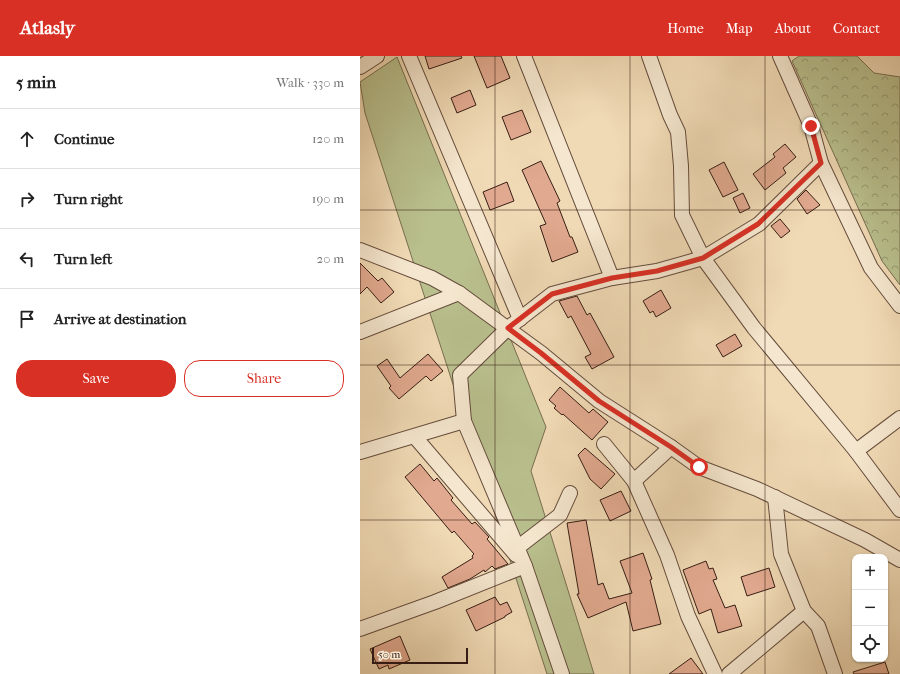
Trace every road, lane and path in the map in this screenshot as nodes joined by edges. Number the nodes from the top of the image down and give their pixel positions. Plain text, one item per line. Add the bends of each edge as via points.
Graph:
1 (377, 56) edge
2 (409, 56) edge
3 (524, 56) edge
4 (649, 56) edge
5 (780, 56) edge
6 (360, 67) edge
7 (821, 163) junction
8 (360, 250) edge
9 (703, 258) junction
10 (612, 278) junction
11 (459, 293) junction
12 (900, 306) edge
13 (520, 319) junction
14 (508, 328) junction
15 (360, 332) edge
16 (900, 418) edge
17 (464, 421) junction
18 (415, 437) junction
19 (604, 444) dead end
20 (671, 447) junction
21 (856, 451) junction
22 (360, 452) edge
23 (634, 480) junction
24 (570, 493) dead end
25 (775, 498) junction
26 (900, 510) edge
27 (517, 548) junction
28 (900, 560) edge
29 (525, 566) junction
30 (804, 611) junction
31 (360, 629) edge
32 (562, 674) edge
33 (715, 674) edge
34 (729, 674) edge
35 (835, 674) edge

1 - 6 street
2 - 13 street
3 - 10 street
4 - 9 street via 678,132 682,215
5 - 7 street via 811,126
7 - 9 street via 758,224
7 - 12 street via 871,268
8 - 11 street via 432,278
9 - 10 street via 657,271
9 - 21 street via 754,328
10 - 13 street via 552,294
11 - 14 street
11 - 15 street
13 - 14 street
14 - 17 street via 460,375
14 - 20 street via 599,401
16 - 21 street
17 - 18 street
17 - 27 street
18 - 22 street
18 - 29 street
19 - 23 street
20 - 23 street
20 - 25 street via 699,467
21 - 26 street
23 - 33 street via 667,555 688,616
24 - 27 street via 560,515
25 - 28 street via 865,540
25 - 30 street via 781,554
27 - 29 street
29 - 31 street
29 - 32 street
30 - 34 street
30 - 35 street via 818,626

